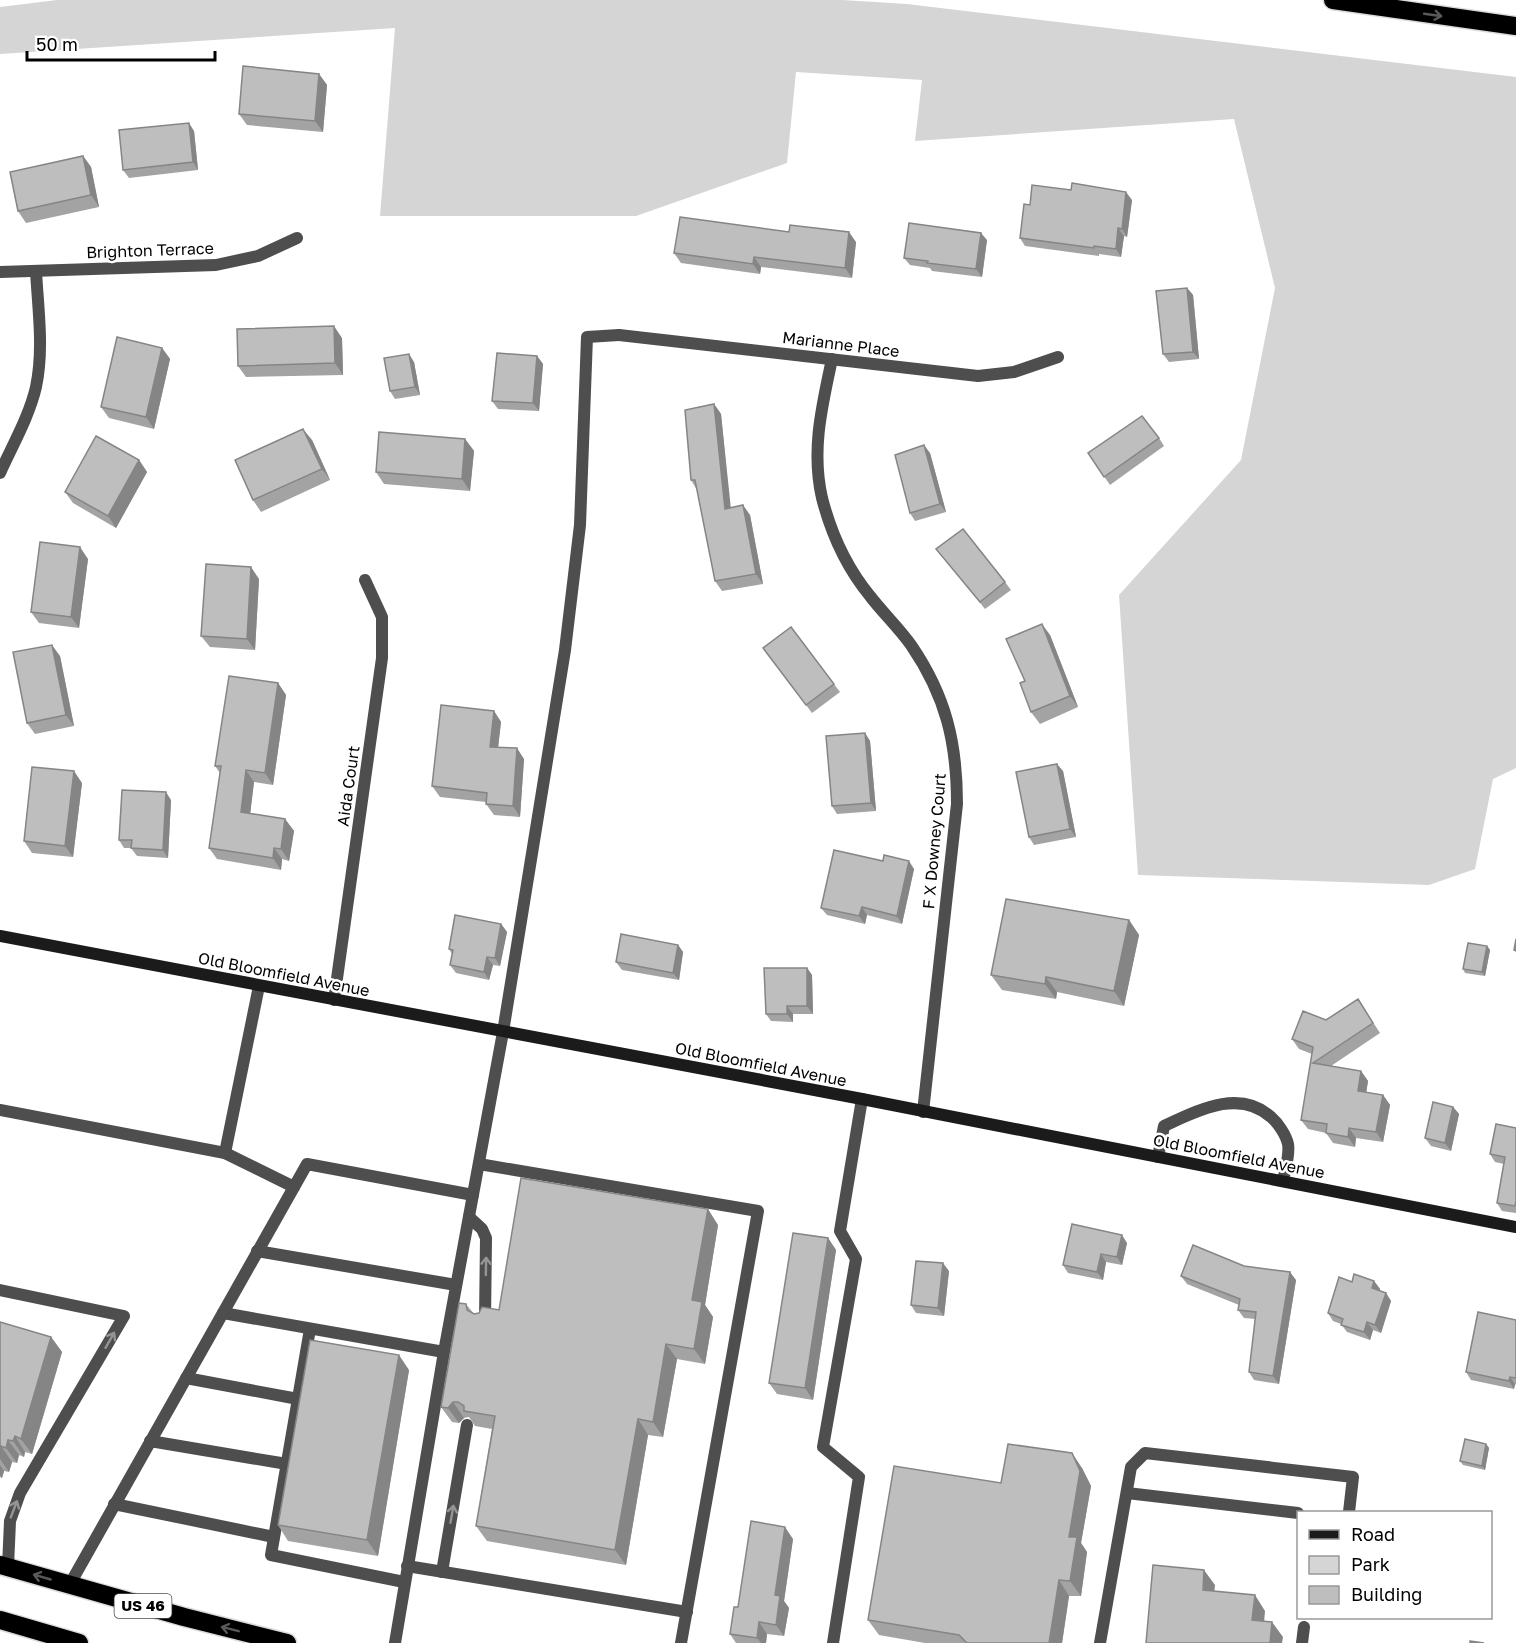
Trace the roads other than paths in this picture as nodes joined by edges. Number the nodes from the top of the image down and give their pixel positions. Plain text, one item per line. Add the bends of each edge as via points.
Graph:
1 (1333, 0) edge
2 (1516, 26) edge
3 (297, 238) dead end
4 (36, 271) junction
5 (0, 272) edge
6 (1058, 357) dead end
7 (832, 359) junction
8 (0, 473) edge
9 (365, 580) dead end
10 (0, 936) edge
11 (259, 986) junction
12 (334, 1000) junction
13 (503, 1032) junction
14 (862, 1099) junction
15 (0, 1110) edge
16 (923, 1112) junction
17 (225, 1153) junction
18 (1158, 1157) junction
19 (479, 1164) junction
20 (1283, 1181) junction
21 (294, 1187) junction
22 (473, 1195) junction
23 (469, 1217) junction
24 (1516, 1227) edge
25 (257, 1251) junction
26 (456, 1285) junction
27 (0, 1290) edge
28 (223, 1313) junction
29 (485, 1321) edge
30 (310, 1329) junction
31 (444, 1352) junction
32 (186, 1378) junction
33 (298, 1399) junction
34 (467, 1425) edge
35 (150, 1441) junction
36 (287, 1464) junction
37 (1127, 1493) junction
38 (114, 1504) junction
39 (1349, 1511) edge
40 (1297, 1513) edge
41 (274, 1537) junction
42 (4, 1566) edge
43 (407, 1566) junction
44 (442, 1572) junction
45 (404, 1582) junction
46 (70, 1584) junction
47 (687, 1612) junction
48 (0, 1620) edge
49 (1304, 1627) dead end
50 (77, 1643) edge
51 (287, 1643) edge
52 (395, 1643) edge
53 (681, 1643) edge
54 (833, 1643) edge
55 (1100, 1643) edge
56 (1302, 1643) edge

1 -> 2 highway
3 - 4 street, Brighton Terrace via 258,256 216,266
4 - 5 street, Brighton Terrace
4 - 8 street via 40,352 36,386
6 - 7 street, Marianne Place via 1014,372 978,376
7 - 13 street, Marianne Place via 619,335 587,337 580,525 565,650
7 - 16 street, F X Downey Court via 818,424 817,459 830,526 867,594 909,642 928,671 945,710 957,769 957,804
9 - 12 street, Aida Court via 382,617 382,658
10 - 11 street, Old Bloomfield Avenue
11 - 12 street, Old Bloomfield Avenue
11 - 17 street
12 - 13 street, Old Bloomfield Avenue
13 - 14 street, Old Bloomfield Avenue
13 - 19 street
14 - 16 street, Old Bloomfield Avenue
14 - 54 street via 840,1231 856,1259 823,1447 859,1477
15 - 17 street
16 - 18 street, Old Bloomfield Avenue
17 - 21 street
18 - 20 street, Old Bloomfield Avenue
18 - 20 street via 1164,1126 1218,1104 1252,1105 1275,1120 1288,1146
19 - 22 street
19 - 47 street via 758,1211
20 - 24 street, Old Bloomfield Avenue
21 - 22 street via 307,1164
21 - 25 street
22 - 23 street
23 - 26 street
29 -> 23 street via 486,1238
25 - 26 street
25 - 28 street
26 - 31 street
42 -> 27 street via 10,1521 20,1493 124,1316
28 - 30 street
28 - 32 street
30 - 31 street
30 - 33 street
31 - 43 street
32 - 33 street
32 - 35 street
33 - 36 street
44 -> 34 street
35 - 36 street
35 - 38 street
36 - 41 street
37 - 39 street via 1131,1467 1145,1453 1353,1477
37 - 40 street
37 - 55 street
38 - 41 street
38 - 46 street
41 - 45 street via 271,1555
46 -> 42 highway, US 46
43 - 44 street
43 - 45 street
44 - 47 street
45 - 52 street
51 -> 46 highway, US 46
47 - 53 street
48 - 50 highway
49 - 56 street

